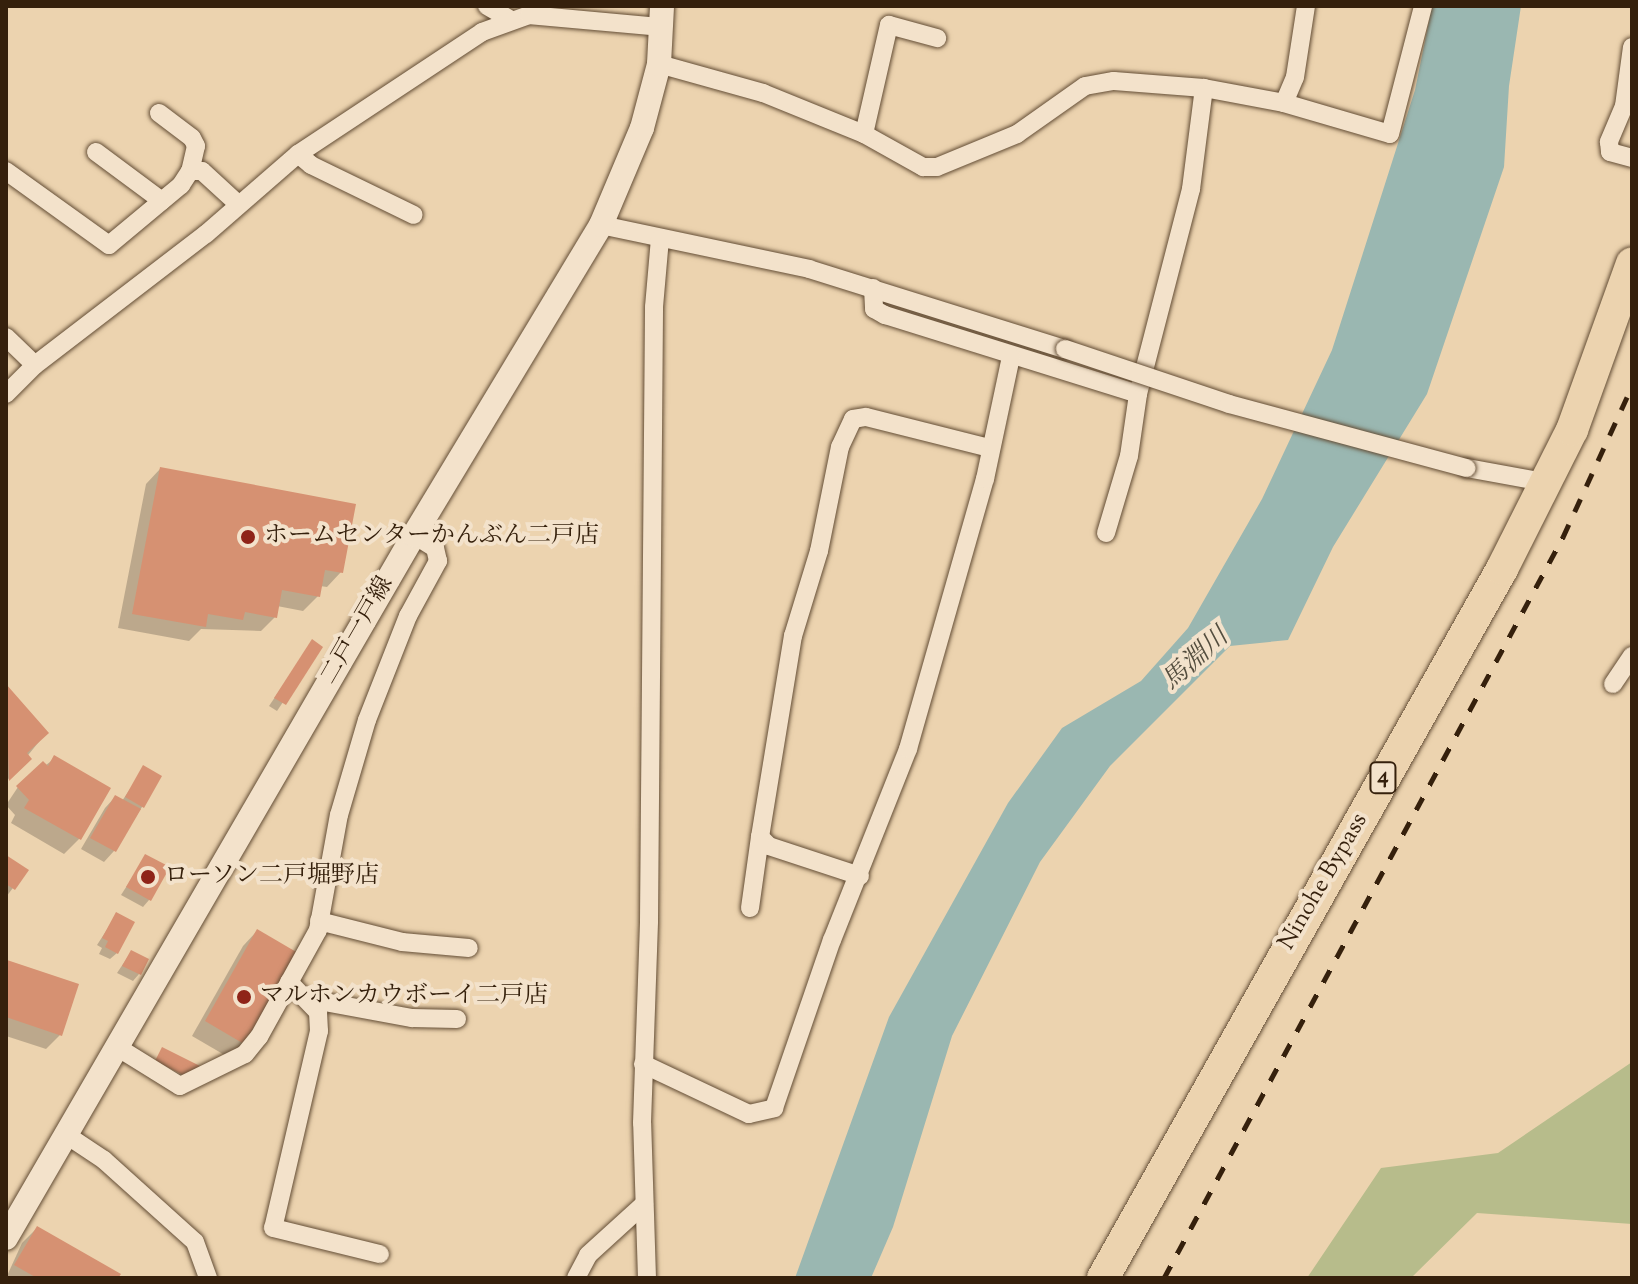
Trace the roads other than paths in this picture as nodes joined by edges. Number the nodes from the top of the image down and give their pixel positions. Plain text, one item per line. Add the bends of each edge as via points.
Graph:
1 (487, 6) edge
2 (1306, 6) edge
3 (1423, 6) edge
4 (510, 13) edge
5 (662, 16) edge
6 (937, 38) dead end
7 (1632, 47) edge
8 (659, 64) junction
9 (1204, 88) junction
10 (1284, 103) junction
11 (159, 113) dead end
12 (864, 134) junction
13 (96, 152) dead end
14 (298, 154) junction
15 (1632, 158) edge
16 (6, 171) edge
17 (190, 171) junction
18 (162, 201) junction
19 (238, 204) junction
20 (414, 215) dead end
21 (601, 225) junction
22 (660, 239) junction
23 (1632, 263) edge
24 (873, 288) junction
25 (6, 337) edge
26 (1011, 357) junction
27 (35, 365) junction
28 (6, 394) edge
29 (1138, 394) junction
30 (989, 448) junction
31 (1544, 482) junction
32 (1106, 533) dead end
33 (414, 535) junction
34 (1632, 656) edge
35 (1613, 684) dead end
36 (760, 837) junction
37 (860, 876) junction
38 (750, 908) dead end
39 (319, 921) junction
40 (469, 948) dead end
41 (289, 982) junction
42 (308, 999) junction
43 (457, 1019) dead end
44 (117, 1047) junction
45 (643, 1064) junction
46 (65, 1134) junction
47 (644, 1204) junction
48 (6, 1238) edge
49 (380, 1254) dead end
50 (208, 1278) edge
51 (576, 1278) edge
52 (647, 1278) edge
53 (1103, 1278) edge

1 - 4 street
2 - 10 street via 1295,77
3 - 10 street via 1390,134
4 - 5 street
4 - 14 street
5 - 8 main road, 二戸一戸線
6 - 12 street via 889,25
7 - 15 street via 1624,106 1609,142 1610,152
8 - 12 street via 763,93
8 - 21 main road, 二戸一戸線 via 642,128
9 - 10 street
9 - 12 street via 1114,81 1085,86 1017,134 937,167 923,167
9 - 29 street via 1191,189
11 - 17 street via 196,146
13 - 18 street
14 - 19 street
14 - 20 street
16 - 18 street via 109,245
17 - 18 street
17 - 19 street via 202,171
19 - 27 street via 121,302
21 - 22 street
21 - 33 main road, 二戸一戸線
22 - 24 street
22 - 45 street via 653,320 649,921
23 - 31 highway, Ninohe Bypass / 4 via 1572,430
24 - 26 street via 870,301 885,315
24 - 31 street, bridge via 1229,404 1467,468
25 - 27 street
26 - 29 street
26 - 30 street
27 - 28 street
29 - 32 street via 1129,456
30 - 36 street via 866,417 853,419 840,447 819,551 793,636
30 - 37 street via 908,749
31 - 53 highway, Ninohe Bypass / 4 via 1502,569
33 - 39 street via 435,548 438,561 408,616 367,720 339,815
33 - 44 main road, 二戸一戸線
34 - 35 street
36 - 37 street via 769,846
36 - 38 street
37 - 45 street via 832,940 774,1108 749,1114
39 - 40 street via 402,942
39 - 41 street
41 - 42 street
41 - 44 street via 245,1054 180,1086
42 - 43 street via 412,1018
42 - 49 street via 318,1012 319,1031 273,1228
44 - 46 main road, 二戸一戸線
45 - 47 street
46 - 48 main road, 二戸一戸線
46 - 50 street via 104,1160 195,1242
47 - 51 street via 588,1255
47 - 52 street

